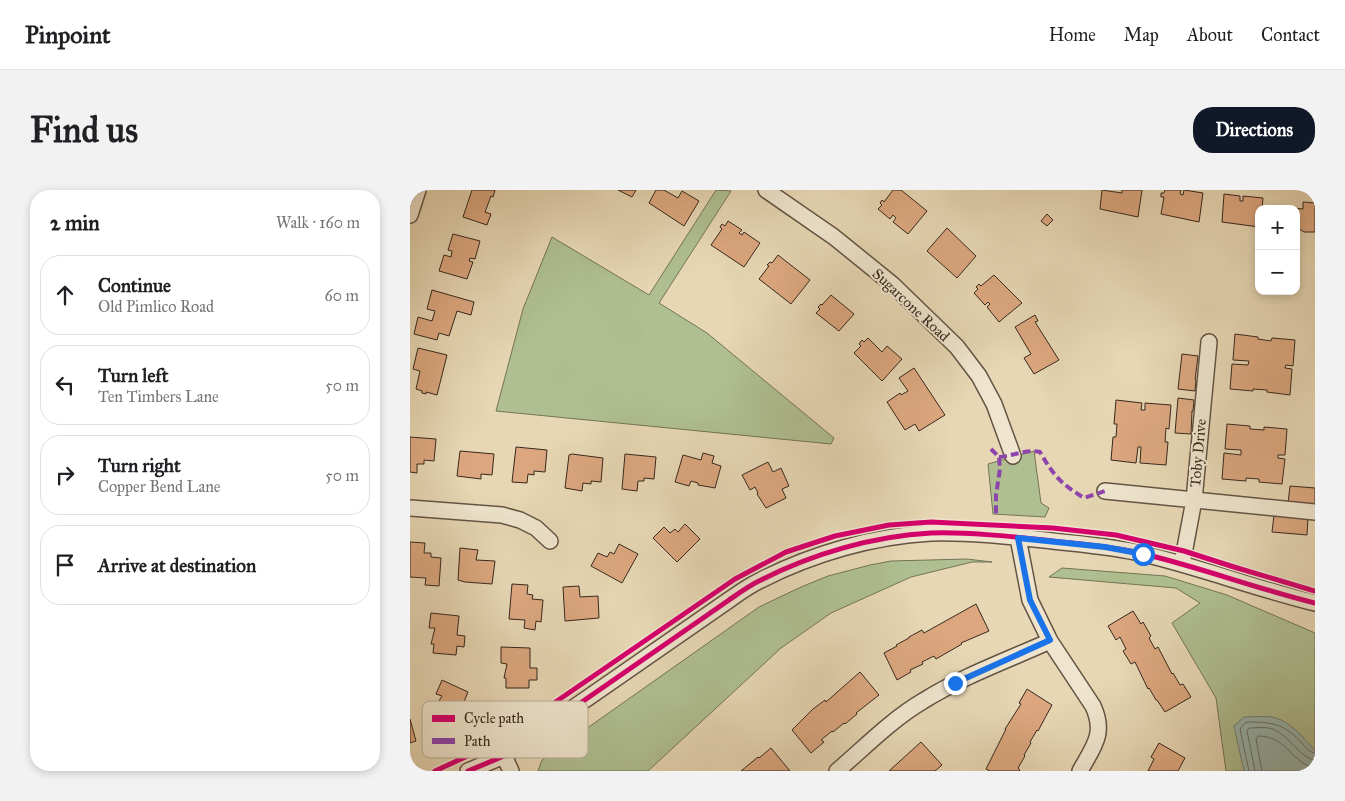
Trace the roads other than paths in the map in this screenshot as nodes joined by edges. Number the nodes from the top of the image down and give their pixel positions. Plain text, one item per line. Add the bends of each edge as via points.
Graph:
1 (418, 190) edge
2 (766, 190) edge
3 (410, 215) edge
4 (1209, 342) dead end
5 (1013, 456) dead end
6 (1105, 491) dead end
7 (1194, 500) junction
8 (410, 508) edge
9 (1315, 512) edge
10 (1018, 538) junction
11 (550, 541) dead end
12 (1182, 564) junction
13 (1315, 603) edge
14 (1050, 640) junction
15 (583, 701) edge
16 (499, 758) edge
17 (505, 758) edge
18 (468, 771) edge
19 (512, 771) edge
20 (837, 771) edge
21 (1080, 771) edge

1 - 3 street
2 - 5 street, Sugarcone Road via 834,237 877,272 957,347 979,376 994,404
4 - 7 street, Toby Drive
6 - 7 street
7 - 9 street
7 - 12 street, Toby Drive
8 - 11 street via 502,515 536,528
10 - 12 street via 1105,547
10 - 14 street via 1030,600
10 - 15 street via 930,533 840,549 790,566 729,600
12 - 13 street
14 - 20 street via 922,701
14 - 21 street via 1098,718 1096,740
16 - 18 street
17 - 19 street

